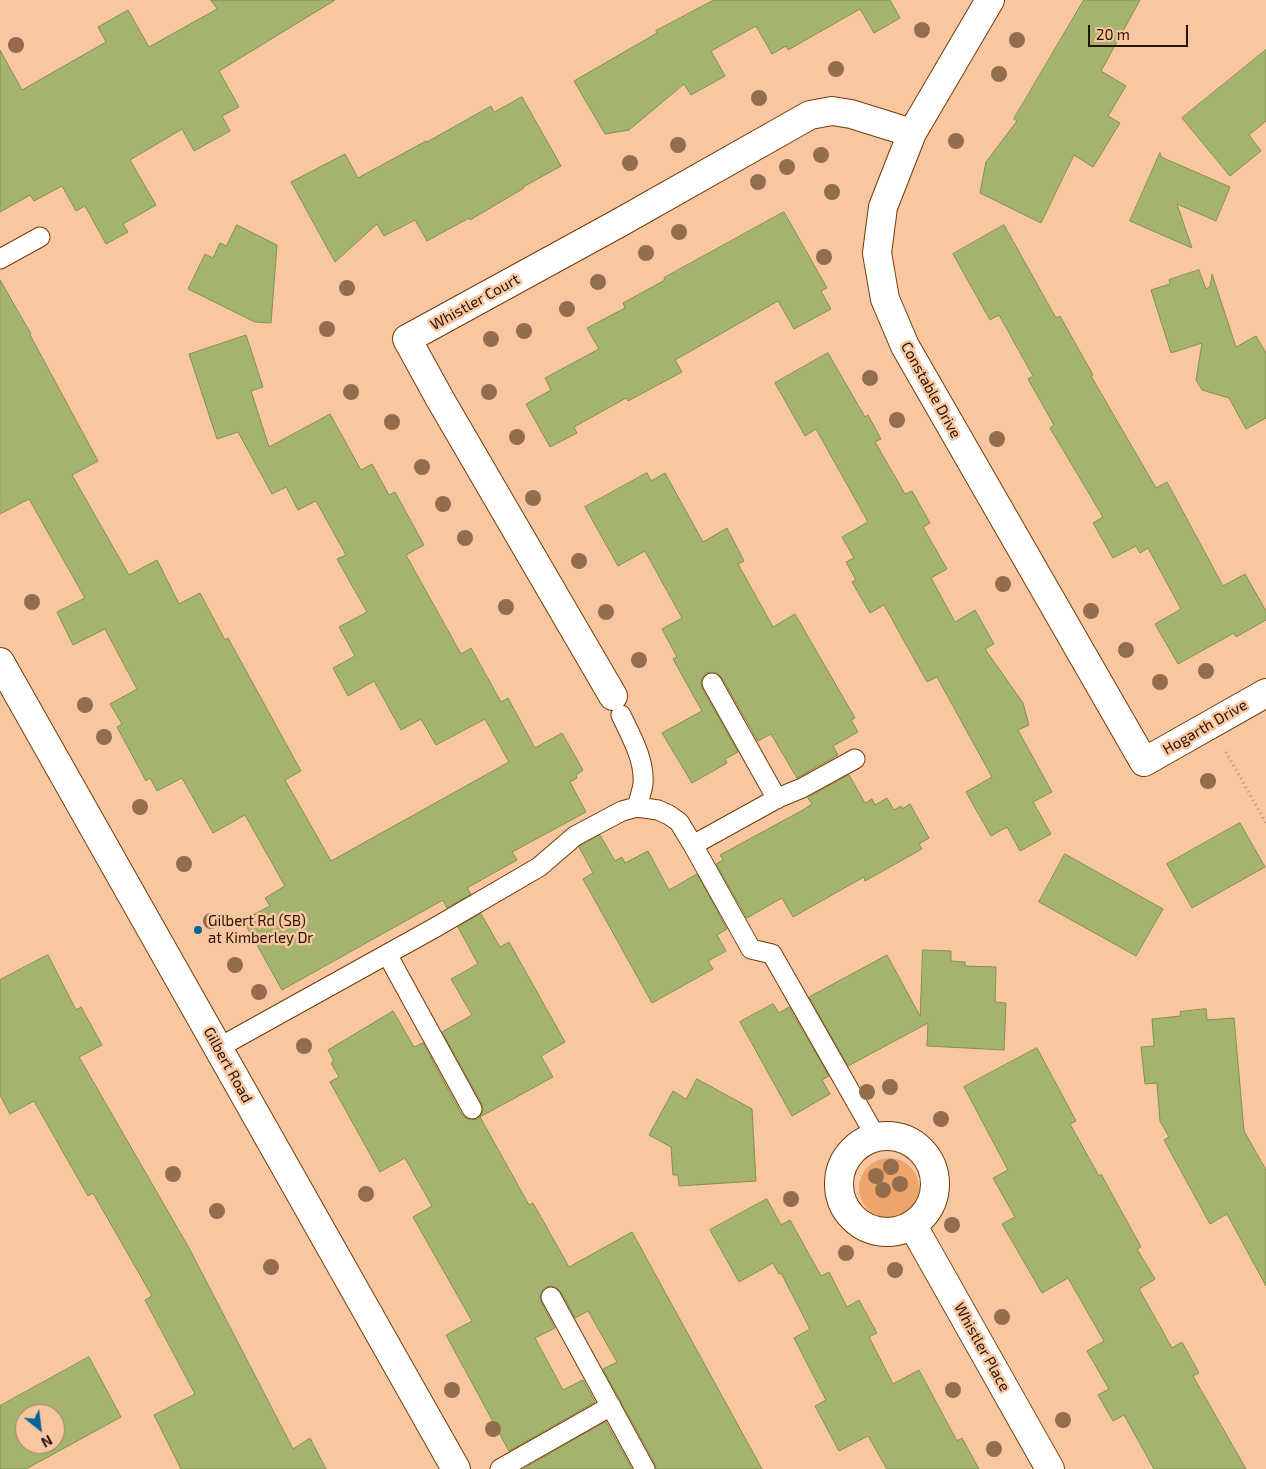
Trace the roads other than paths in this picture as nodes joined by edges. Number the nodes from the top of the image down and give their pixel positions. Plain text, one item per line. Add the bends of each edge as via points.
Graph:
1 (990, 0) edge
2 (912, 133) junction
3 (40, 237) dead end
4 (0, 259) edge
5 (0, 662) edge
6 (712, 684) dead end
7 (1266, 693) edge
8 (617, 705) joint
9 (855, 758) dead end
10 (1144, 762) joint
11 (777, 799) junction
12 (637, 807) junction
13 (693, 845) junction
14 (387, 954) junction
15 (218, 1048) junction
16 (472, 1109) dead end
17 (876, 1137) junction
18 (913, 1226) junction
19 (551, 1297) dead end
20 (611, 1406) junction
21 (456, 1469) edge
22 (500, 1469) edge
23 (645, 1469) edge
24 (1050, 1469) edge

1 - 2 street, Constable Drive
2 - 8 street, Whistler Court via 852,114 832,111 810,115 407,339
2 - 10 street, Constable Drive via 883,206 877,253 885,299 905,346
3 - 4 lane
5 - 15 street, Gilbert Road
6 - 11 lane
7 - 10 street, Hogarth Drive
8 - 12 lane via 636,748 642,772 643,784
9 - 11 lane
11 - 13 lane
12 - 13 lane via 669,815 679,822
12 - 14 lane via 622,811 574,836 539,867
13 - 17 lane via 751,948 772,954
14 - 15 lane
14 - 16 lane
15 - 21 street, Gilbert Road
17 - 18 street via 895,1136 911,1142 924,1152 932,1167 936,1183 933,1200 926,1215
17 - 18 street via 862,1142 850,1152 838,1180 839,1196 855,1222 868,1230 899,1232
18 - 24 street, Whistler Place
19 - 20 lane
20 - 22 lane
20 - 23 lane

